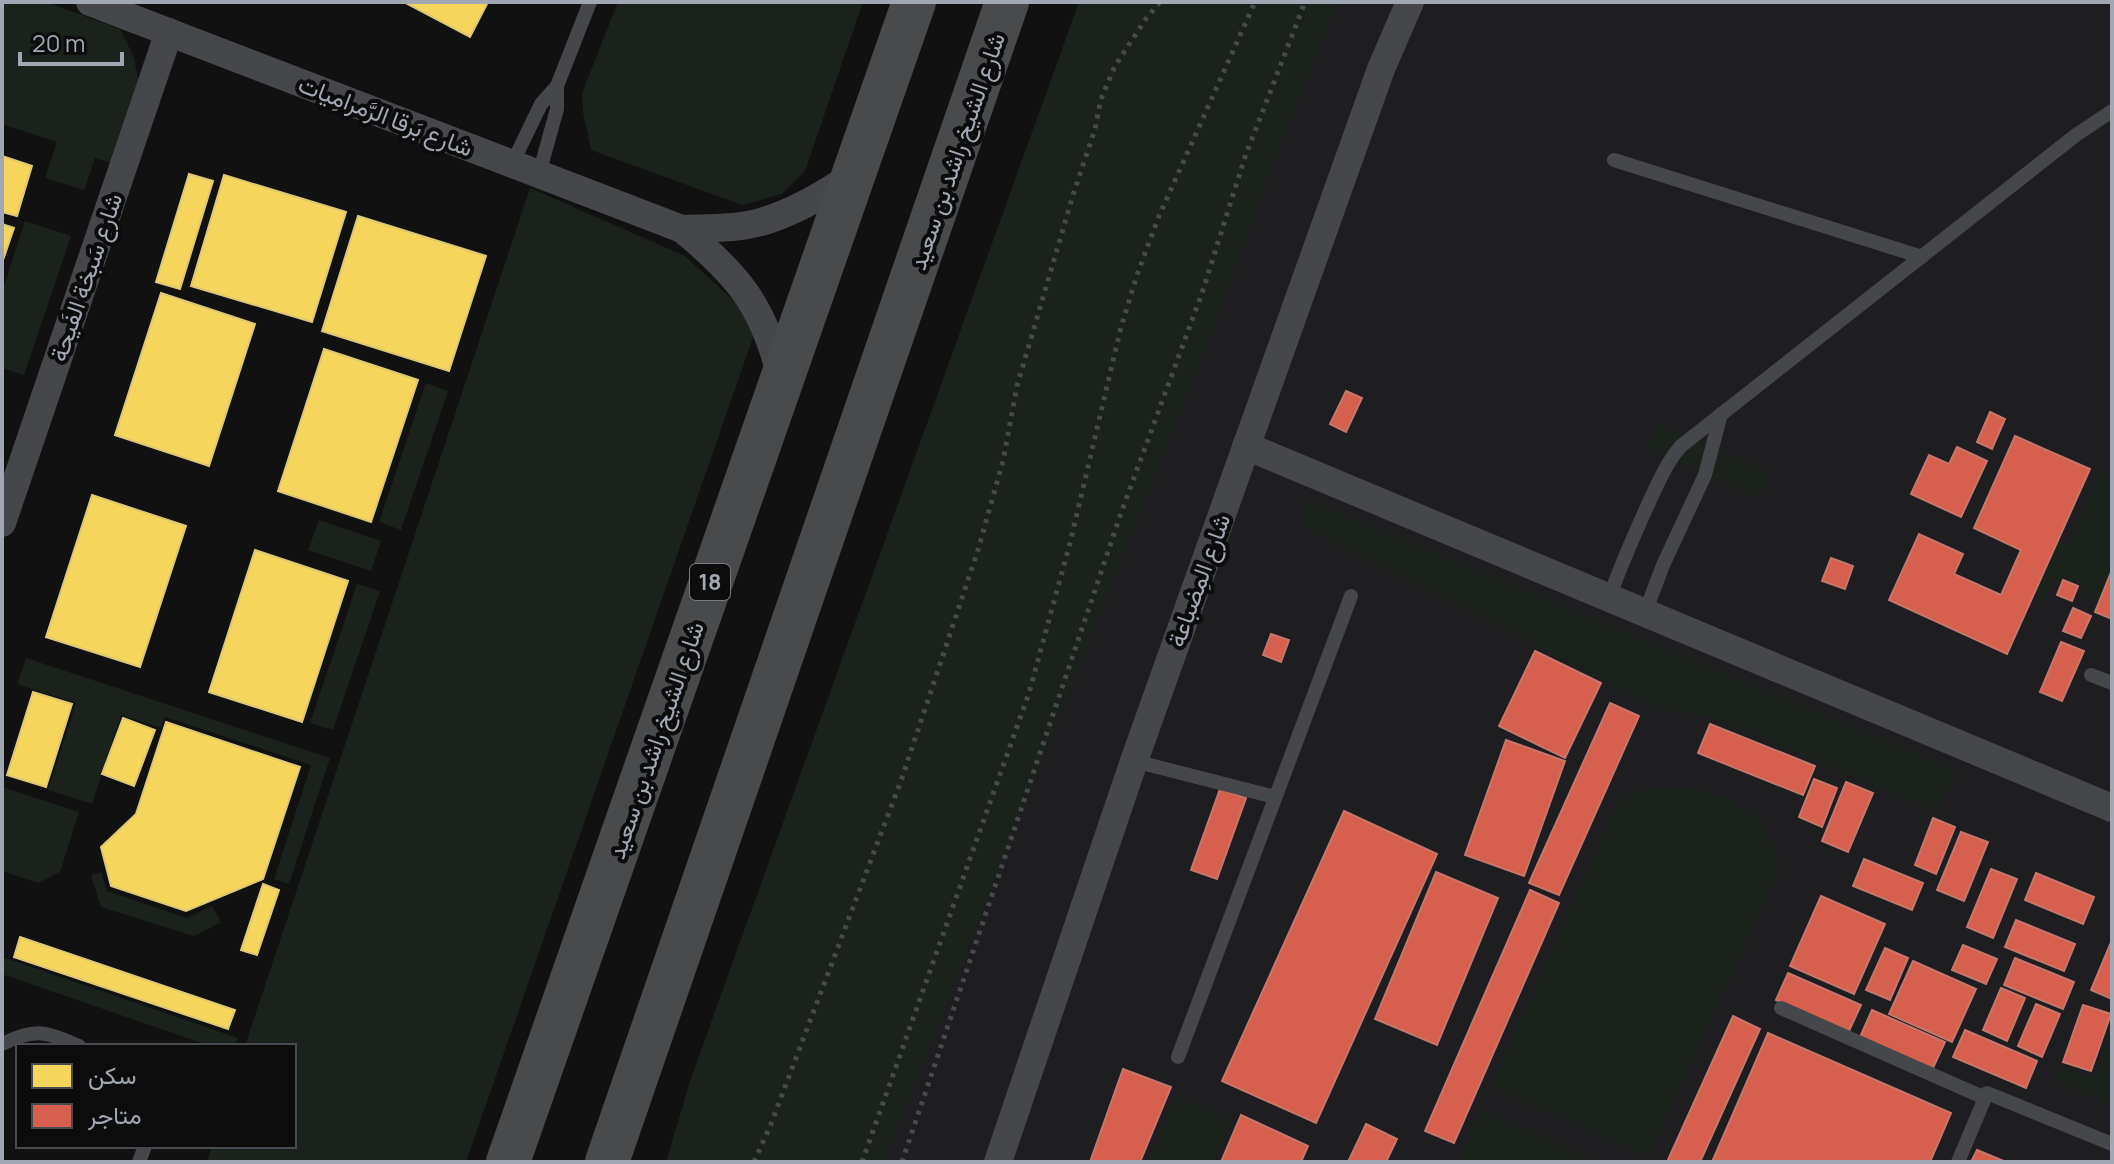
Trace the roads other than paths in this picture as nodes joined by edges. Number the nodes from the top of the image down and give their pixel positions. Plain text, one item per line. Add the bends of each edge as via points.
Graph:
1 (90, 2) edge
2 (590, 2) edge
3 (914, 2) edge
4 (1007, 2) edge
5 (1410, 2) edge
6 (169, 32) junction
7 (557, 86) junction
8 (2112, 111) edge
9 (1614, 160) dead end
10 (512, 164) junction
11 (539, 174) junction
12 (852, 176) junction
13 (682, 229) junction
14 (1922, 257) junction
15 (781, 378) junction
16 (1721, 413) junction
17 (1246, 446) junction
18 (2, 523) edge
19 (1351, 596) dead end
20 (1609, 598) junction
21 (1645, 613) junction
22 (2091, 675) dead end
23 (2112, 683) edge
24 (1134, 761) junction
25 (1275, 797) junction
26 (2112, 808) edge
27 (1781, 1008) dead end
28 (2, 1044) edge
29 (74, 1044) edge
30 (1178, 1057) dead end
31 (1985, 1098) junction
32 (2112, 1144) edge
33 (508, 1162) edge
34 (607, 1162) edge
35 (998, 1162) edge
36 (1958, 1162) edge

1 - 6 street, شارع بَرقا الرَّمرامِيات
2 - 7 lane
3 - 12 main road, شارع الشيخ راشد بن سعيد / 18
4 - 34 main road, شارع الشيخ راشد بن سعيد
5 - 17 street, شارع المِضباعة
6 - 10 street, شارع بَرقا الرَّمرامِيات
6 - 18 street, شارع سَبخة الفَيحة
7 - 10 lane via 541,104
7 - 11 lane via 557,109
8 - 14 lane
9 - 14 lane
10 - 11 street, شارع بَرقا الرَّمرامِيات
11 - 13 street, شارع بَرقا الرَّمرامِيات
12 - 13 street, شارع بَرقا الرَّمرامِيات via 801,206 756,223
12 - 15 main road, شارع الشيخ راشد بن سعيد / 18
13 - 15 street, شارع بَرقا الرَّمرامِيات via 738,281 772,344
14 - 16 lane
15 - 33 main road, شارع الشيخ راشد بن سعيد / 18
16 - 20 lane via 1671,458
16 - 21 lane via 1705,475
17 - 20 street
17 - 24 street, شارع المِضباعة
19 - 25 lane
20 - 21 street
21 - 26 street
22 - 23 lane
24 - 25 lane
24 - 35 street, شارع المِضباعة
25 - 30 lane
27 - 31 lane
28 - 29 lane via 34,1032
31 - 32 lane via 1987,1093
31 - 36 lane

